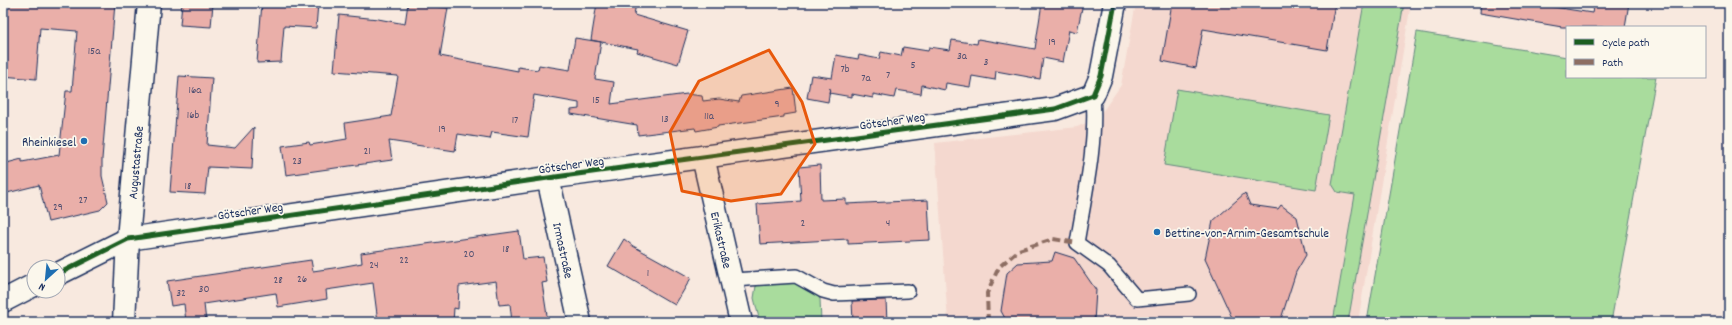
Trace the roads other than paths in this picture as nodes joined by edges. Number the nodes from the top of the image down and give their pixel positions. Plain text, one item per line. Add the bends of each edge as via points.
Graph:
1 (149, 3) edge
2 (1115, 3) edge
3 (1093, 95) junction
4 (703, 157) junction
5 (548, 178) junction
6 (128, 239) junction
7 (66, 270) edge
8 (732, 280) junction
9 (26, 289) edge
10 (908, 291) dead end
11 (1189, 294) dead end
12 (3, 301) edge
13 (124, 322) edge
14 (580, 322) edge
15 (741, 322) edge

1 - 6 street, Augustastraße
2 - 3 street via 1101,76
3 - 4 street, Götscher Weg via 1055,109
3 - 11 lane via 1095,119 1078,243 1109,266 1137,299
4 - 5 street, Götscher Weg
4 - 8 street, Erikastraße
5 - 6 street, Götscher Weg
5 - 14 street, Irmastraße
6 - 7 street, Götscher Weg
6 - 13 street, Augustastraße
8 - 10 lane via 796,276 834,294
8 - 15 street, Erikastraße
9 - 12 street

